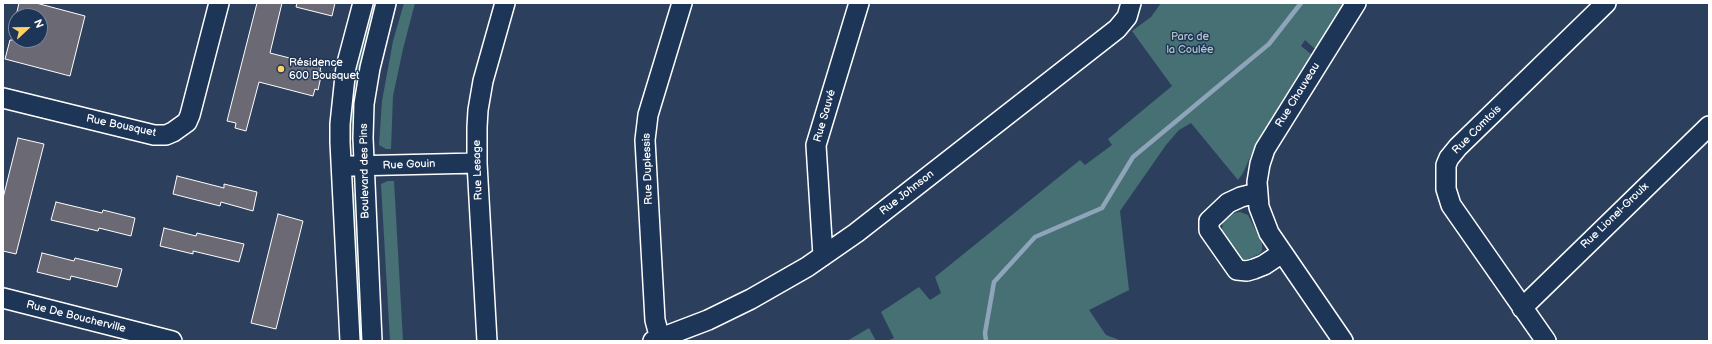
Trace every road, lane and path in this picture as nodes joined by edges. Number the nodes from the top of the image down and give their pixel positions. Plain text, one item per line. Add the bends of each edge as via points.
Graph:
1 (219, 3) edge
2 (363, 3) edge
3 (386, 3) edge
4 (505, 3) edge
5 (682, 3) edge
6 (859, 3) edge
7 (1131, 3) edge
8 (1356, 3) edge
9 (1606, 3) edge
10 (3, 98) edge
11 (1709, 126) edge
12 (477, 163) junction
13 (341, 166) junction
14 (363, 166) junction
15 (1257, 193) junction
16 (1282, 253) junction
17 (823, 256) junction
18 (3, 298) edge
19 (1522, 308) junction
20 (657, 340) edge
21 (172, 341) edge
22 (350, 341) edge
23 (372, 341) edge
24 (487, 341) edge
25 (1343, 341) edge
26 (1546, 341) edge

1 - 10 street, Rue Bousquet via 190,115 187,122 173,132 154,135
2 - 13 street, Boulevard des Pins via 346,67 340,124
3 - 14 street, Boulevard des Pins via 373,48 367,86
4 - 12 street, Rue Lesage via 480,95
5 - 20 street, Rue Duplessis via 652,101 645,140
6 - 17 street, Rue Sauvé via 816,145
7 - 17 street, Rue Johnson via 1127,17 1117,29
8 - 15 street, Rue Chauveau via 1265,149 1258,171
9 - 19 street, Rue Comtois via 1458,147 1446,165 1446,188 1452,205
11 - 19 street, Rue Lionel-Groulx
12 - 14 street, Rue Gouin
12 - 24 street, Rue Lesage
13 - 14 street, Rue Gouin
13 - 22 street, Boulevard des Pins
14 - 23 street, Boulevard des Pins
15 - 16 street, Rue Chauveau via 1264,224
15 - 16 street via 1228,203 1211,218 1209,230 1237,270 1254,269
16 - 25 street, Rue Chauveau
17 - 20 street, Rue Johnson via 751,299 708,320
18 - 21 street, Rue De Boucherville
19 - 26 street, Rue Comtois

